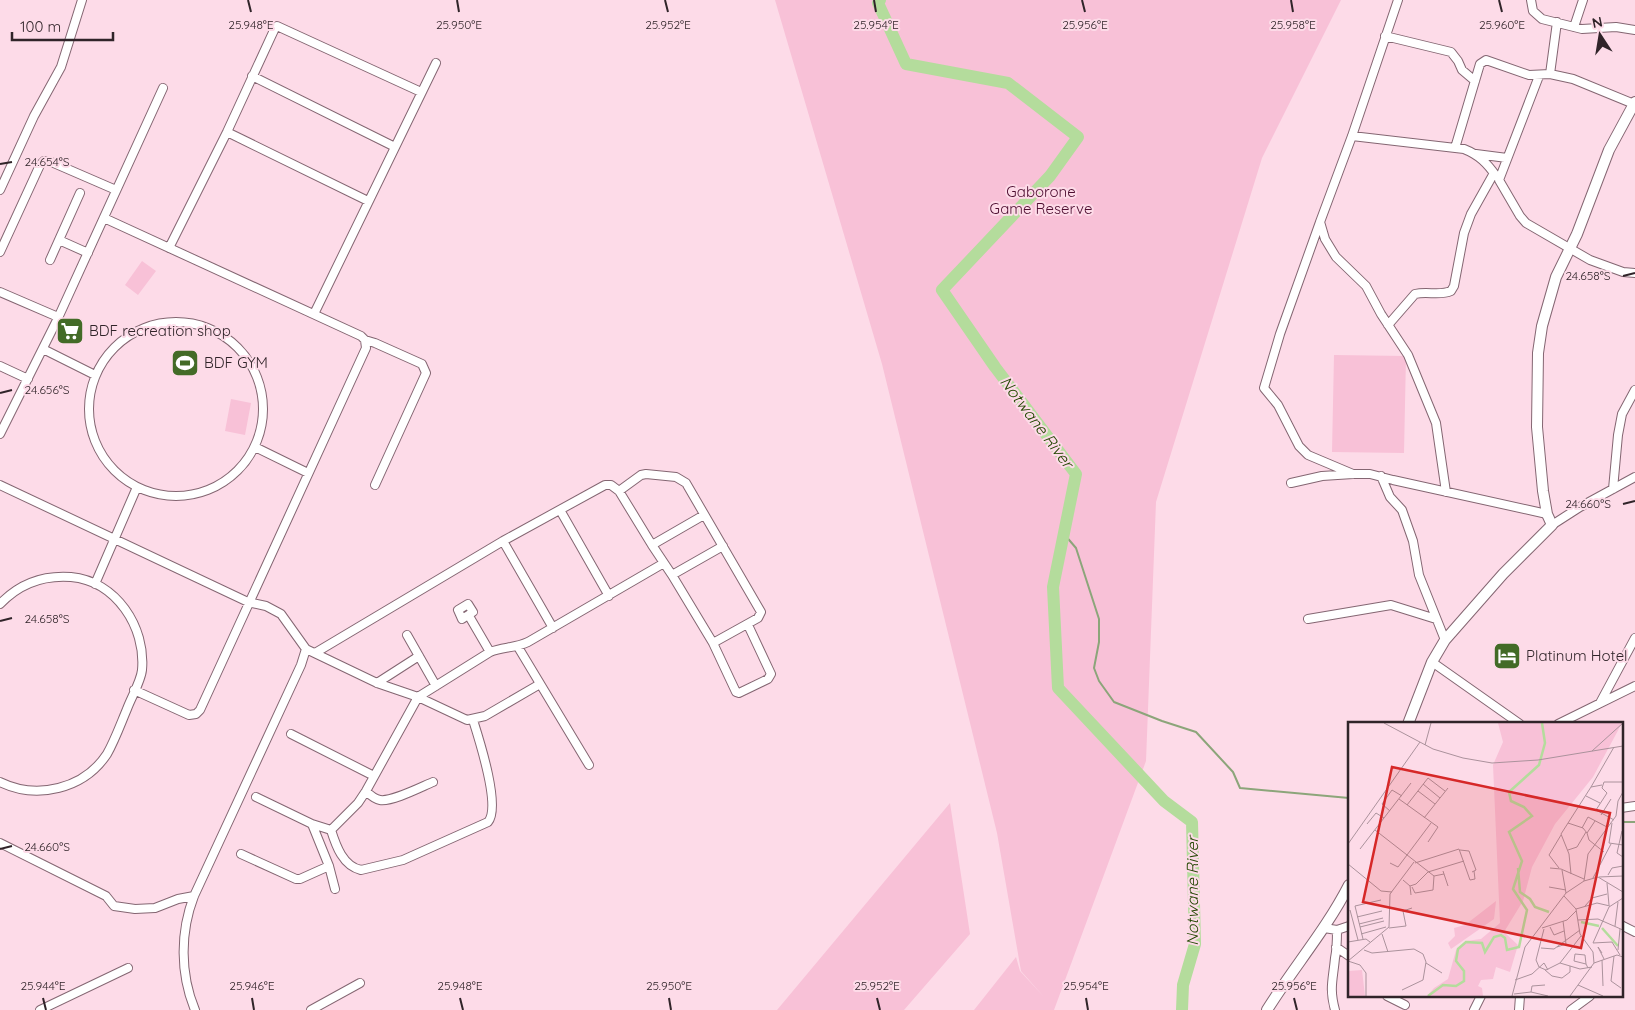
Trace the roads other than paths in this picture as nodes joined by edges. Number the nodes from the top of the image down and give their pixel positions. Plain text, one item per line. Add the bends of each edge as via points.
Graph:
1 (82, 0) edge
2 (1398, 0) edge
3 (1531, 0) edge
4 (1583, 0) edge
5 (1557, 22) junction
6 (1574, 27) junction
7 (1635, 30) edge
8 (1385, 36) junction
9 (436, 63) dead end
10 (1550, 74) junction
11 (252, 76) junction
12 (1538, 76) junction
13 (1475, 81) junction
14 (163, 88) dead end
15 (421, 92) junction
16 (1634, 103) edge
17 (227, 132) junction
18 (1352, 136) junction
19 (395, 147) junction
20 (1455, 148) junction
21 (1474, 153) junction
22 (1507, 158) junction
23 (1497, 177) junction
24 (0, 190) edge
25 (116, 190) junction
26 (80, 193) dead end
27 (368, 201) junction
28 (104, 218) junction
29 (1320, 222) junction
30 (59, 240) junction
31 (169, 248) junction
32 (1571, 248) junction
33 (0, 252) edge
34 (88, 253) junction
35 (50, 260) dead end
36 (1635, 273) edge
37 (0, 292) edge
38 (314, 314) junction
39 (58, 317) junction
40 (1388, 325) junction
41 (365, 340) junction
42 (43, 349) junction
43 (0, 366) edge
44 (95, 375) junction
45 (28, 379) junction
46 (1635, 390) edge
47 (0, 434) edge
48 (255, 447) junction
49 (308, 473) junction
50 (1353, 474) junction
51 (1381, 476) junction
52 (1635, 477) edge
53 (1291, 483) dead end
54 (0, 485) edge
55 (375, 485) dead end
56 (137, 487) junction
57 (1612, 489) junction
58 (619, 491) junction
59 (1446, 492) junction
60 (560, 510) junction
61 (1548, 514) junction
62 (704, 515) junction
63 (1552, 524) junction
64 (113, 539) junction
65 (502, 541) junction
66 (652, 546) junction
67 (722, 546) junction
68 (664, 563) junction
69 (672, 575) junction
70 (95, 584) junction
71 (608, 596) junction
72 (248, 602) junction
73 (0, 604) edge
74 (468, 616) dead end
75 (1436, 618) junction
76 (1308, 619) dead end
77 (748, 625) junction
78 (553, 628) junction
79 (406, 635) dead end
80 (1635, 638) edge
81 (1446, 640) junction
82 (713, 643) junction
83 (518, 647) junction
84 (306, 649) junction
85 (490, 652) junction
86 (314, 653) junction
87 (419, 656) junction
88 (1432, 662) junction
89 (377, 683) junction
90 (540, 684) junction
91 (436, 686) junction
92 (1635, 686) edge
93 (134, 690) junction
94 (418, 697) junction
95 (1600, 703) junction
96 (473, 720) junction
97 (1409, 722) edge
98 (1517, 722) edge
99 (1562, 722) edge
100 (291, 734) dead end
101 (588, 764) dead end
102 (374, 776) junction
103 (0, 782) edge
104 (433, 782) dead end
105 (366, 791) junction
106 (256, 796) dead end
107 (1635, 806) edge
108 (1622, 808) edge
109 (312, 824) junction
110 (331, 830) junction
111 (0, 843) edge
112 (241, 854) dead end
113 (329, 866) junction
114 (1348, 887) edge
115 (335, 889) dead end
116 (194, 896) junction
117 (1348, 926) edge
118 (1622, 926) edge
119 (1324, 928) junction
120 (1337, 930) junction
121 (1635, 932) edge
122 (1336, 947) junction
123 (1348, 955) edge
124 (128, 968) dead end
125 (360, 983) dead end
126 (1391, 998) edge
127 (1479, 998) edge
128 (1587, 998) edge
129 (1406, 1005) dead end
130 (1574, 1008) edge
131 (40, 1010) edge
132 (195, 1010) edge
133 (311, 1010) edge
134 (1267, 1010) edge
135 (1336, 1010) edge
136 (1474, 1010) edge

1 - 24 street via 62,67 34,116
2 - 8 street
3 - 5 street via 1537,16
4 - 6 street
5 - 6 street
5 - 10 street
6 - 7 street
8 - 13 street via 1450,52 1462,70
8 - 18 street
9 - 15 street
10 - 12 street
10 - 16 street via 1573,79
11 - 15 street via 277,26
11 - 17 street
11 - 19 street
12 - 13 street via 1489,60 1480,64
12 - 22 street
13 - 20 street
14 - 25 street
15 - 19 street
16 - 32 street via 1609,150
17 - 27 street
17 - 31 street
18 - 20 street
18 - 29 street
19 - 27 street
20 - 21 street
21 - 22 street
21 - 23 street
22 - 23 street
23 - 32 street via 1526,222
23 - 40 street via 1471,214 1451,291 1415,294
25 - 28 street
25 - 33 street via 44,161
26 - 30 street
27 - 38 street
28 - 31 street
28 - 34 street
29 - 40 street via 1325,239 1336,257 1366,286
29 - 50 street via 1264,388 1278,405 1299,446 1308,455
30 - 34 street
30 - 35 street
31 - 38 street
32 - 36 street via 1601,264
32 - 61 street via 1556,277 1538,353 1539,457
34 - 39 street
37 - 39 street
38 - 41 street
39 - 42 street
40 - 59 street via 1408,355 1436,423
41 - 49 street via 366,348
41 - 55 street via 422,364 426,373
42 - 44 street
42 - 45 street
43 - 45 street
44 - 48 street via 105,357 119,343 145,328 174,322 212,330 230,340 244,354 262,389 262,428
44 - 56 street via 88,412 97,448 107,464
45 - 47 street
46 - 57 street via 1622,414
48 - 49 street
48 - 56 street via 234,475 204,492 170,496 153,494
49 - 72 street
50 - 51 street
50 - 53 street
51 - 59 street
51 - 75 street via 1390,497 1402,510 1413,542 1419,575
52 - 57 street
54 - 64 street
56 - 64 street
57 - 63 street
58 - 60 street via 611,484 605,485
58 - 62 street via 641,475 676,477 686,483
58 - 66 street
59 - 61 street
60 - 65 street
60 - 71 street
61 - 63 street
62 - 66 street
62 - 67 street
63 - 81 street
64 - 70 street
64 - 72 street
65 - 78 street
65 - 86 street
66 - 68 street
67 - 69 street
67 - 77 street via 760,610 760,617
68 - 69 street
68 - 71 street
69 - 82 street
70 - 73 street via 59,576 43,578 15,591
70 - 93 street via 116,598 134,624 142,671
71 - 78 street
72 - 84 street via 281,614
72 - 93 street via 196,714 189,716
74 - 85 street
75 - 76 street via 1391,605
75 - 81 street
77 - 82 street
77 - 82 street via 771,672 768,679 737,692
78 - 83 street
79 - 87 street
80 - 95 street
81 - 88 street
83 - 85 street
83 - 90 street
84 - 86 street
84 - 116 street
85 - 91 street
86 - 89 street
87 - 89 street
87 - 91 street
88 - 97 street
88 - 98 street
89 - 94 street
90 - 96 street
90 - 101 street
91 - 94 street
92 - 95 street
93 - 103 street via 107,753 85,776 64,787 40,791 24,790
94 - 96 street
94 - 102 street
95 - 99 street
96 - 110 street via 490,780 493,814 488,822 403,860 361,870 346,862
100 - 102 street
102 - 105 street
104 - 105 street via 380,800
105 - 110 street via 358,804
106 - 109 street
107 - 108 street
109 - 110 street
109 - 113 street
111 - 116 street via 106,896 114,906 155,908
112 - 113 street via 296,879
113 - 115 street
114 - 119 street
116 - 132 street via 186,915 183,945 186,984
117 - 120 street
118 - 121 street
119 - 120 street
119 - 134 street
120 - 122 street
122 - 123 street
122 - 135 street via 1331,989
124 - 131 street
125 - 133 street
126 - 129 street
127 - 136 street
128 - 130 street

